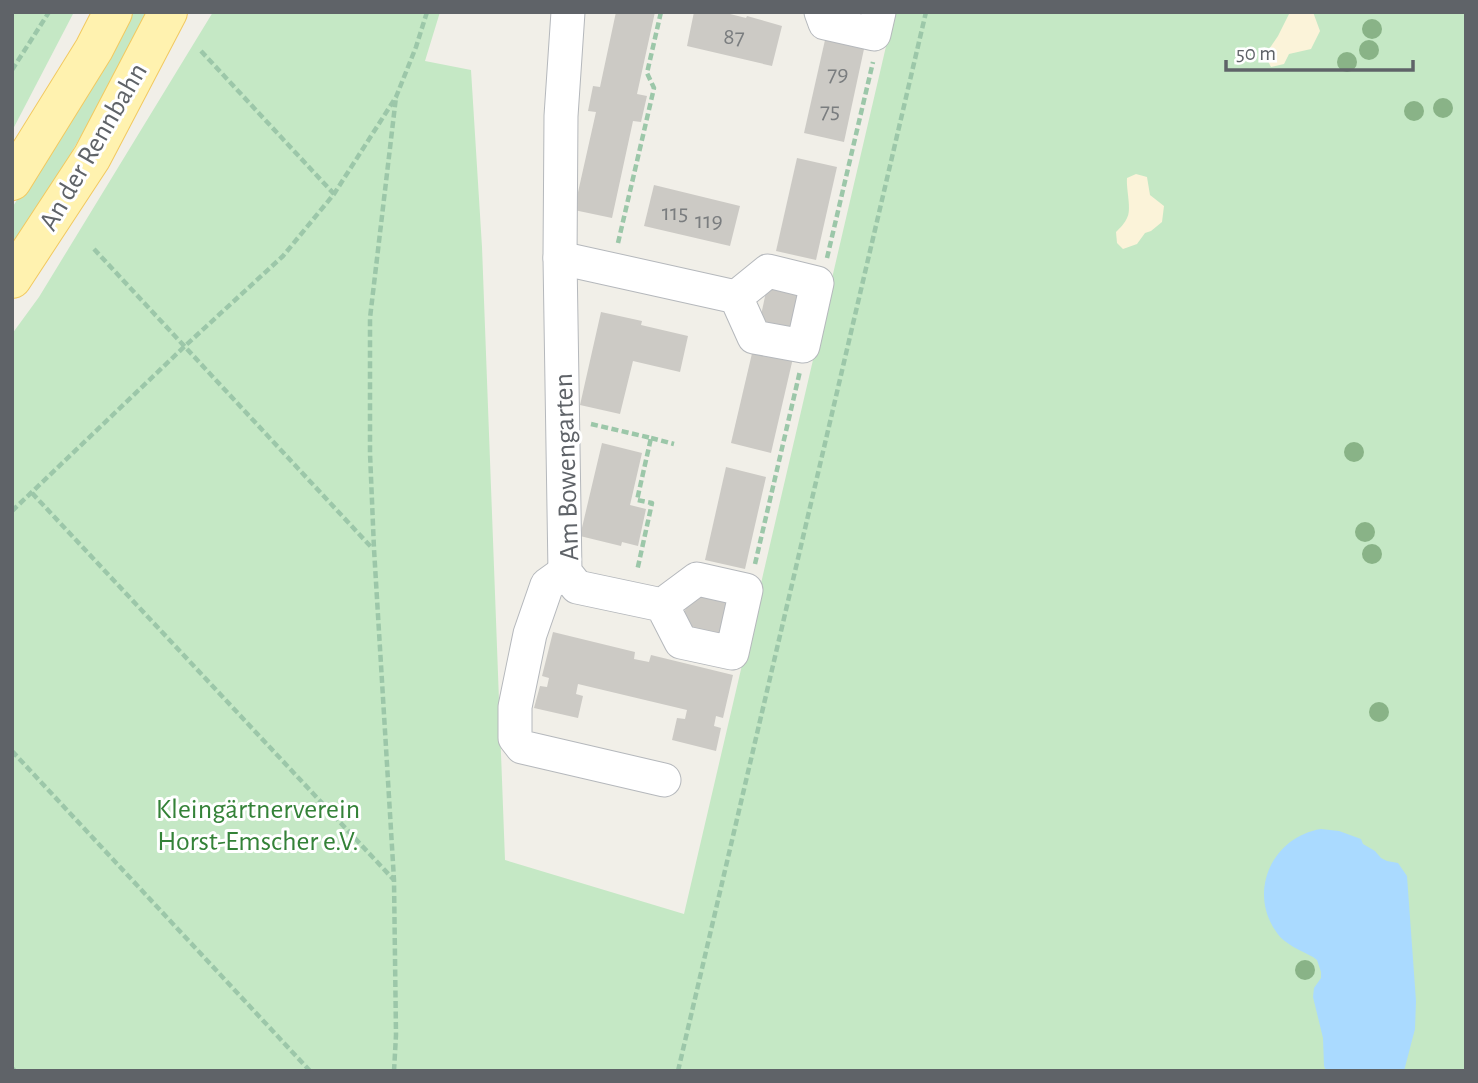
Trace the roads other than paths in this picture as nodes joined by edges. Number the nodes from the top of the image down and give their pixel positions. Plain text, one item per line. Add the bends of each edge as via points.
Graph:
1 (113, 12) edge
2 (168, 12) edge
3 (568, 12) edge
4 (821, 12) edge
5 (877, 23) edge
6 (12, 181) edge
7 (560, 258) junction
8 (12, 279) edge
9 (736, 297) junction
10 (565, 572) junction
11 (647, 602) junction
12 (664, 780) dead end

1 - 6 main road, An der Rennbahn
2 - 8 main road, An der Rennbahn via 92,157
3 - 7 street, Am Bowengarten via 561,116
4 - 5 street via 825,23
7 - 9 street
7 - 10 street, Am Bowengarten
9 - 9 street via 768,271 817,283 803,346 754,337
10 - 11 street, Am Bowengarten via 577,587
10 - 12 street via 547,585 530,634 515,707 515,738 522,747
11 - 11 street via 681,642 732,653 746,590 697,579

